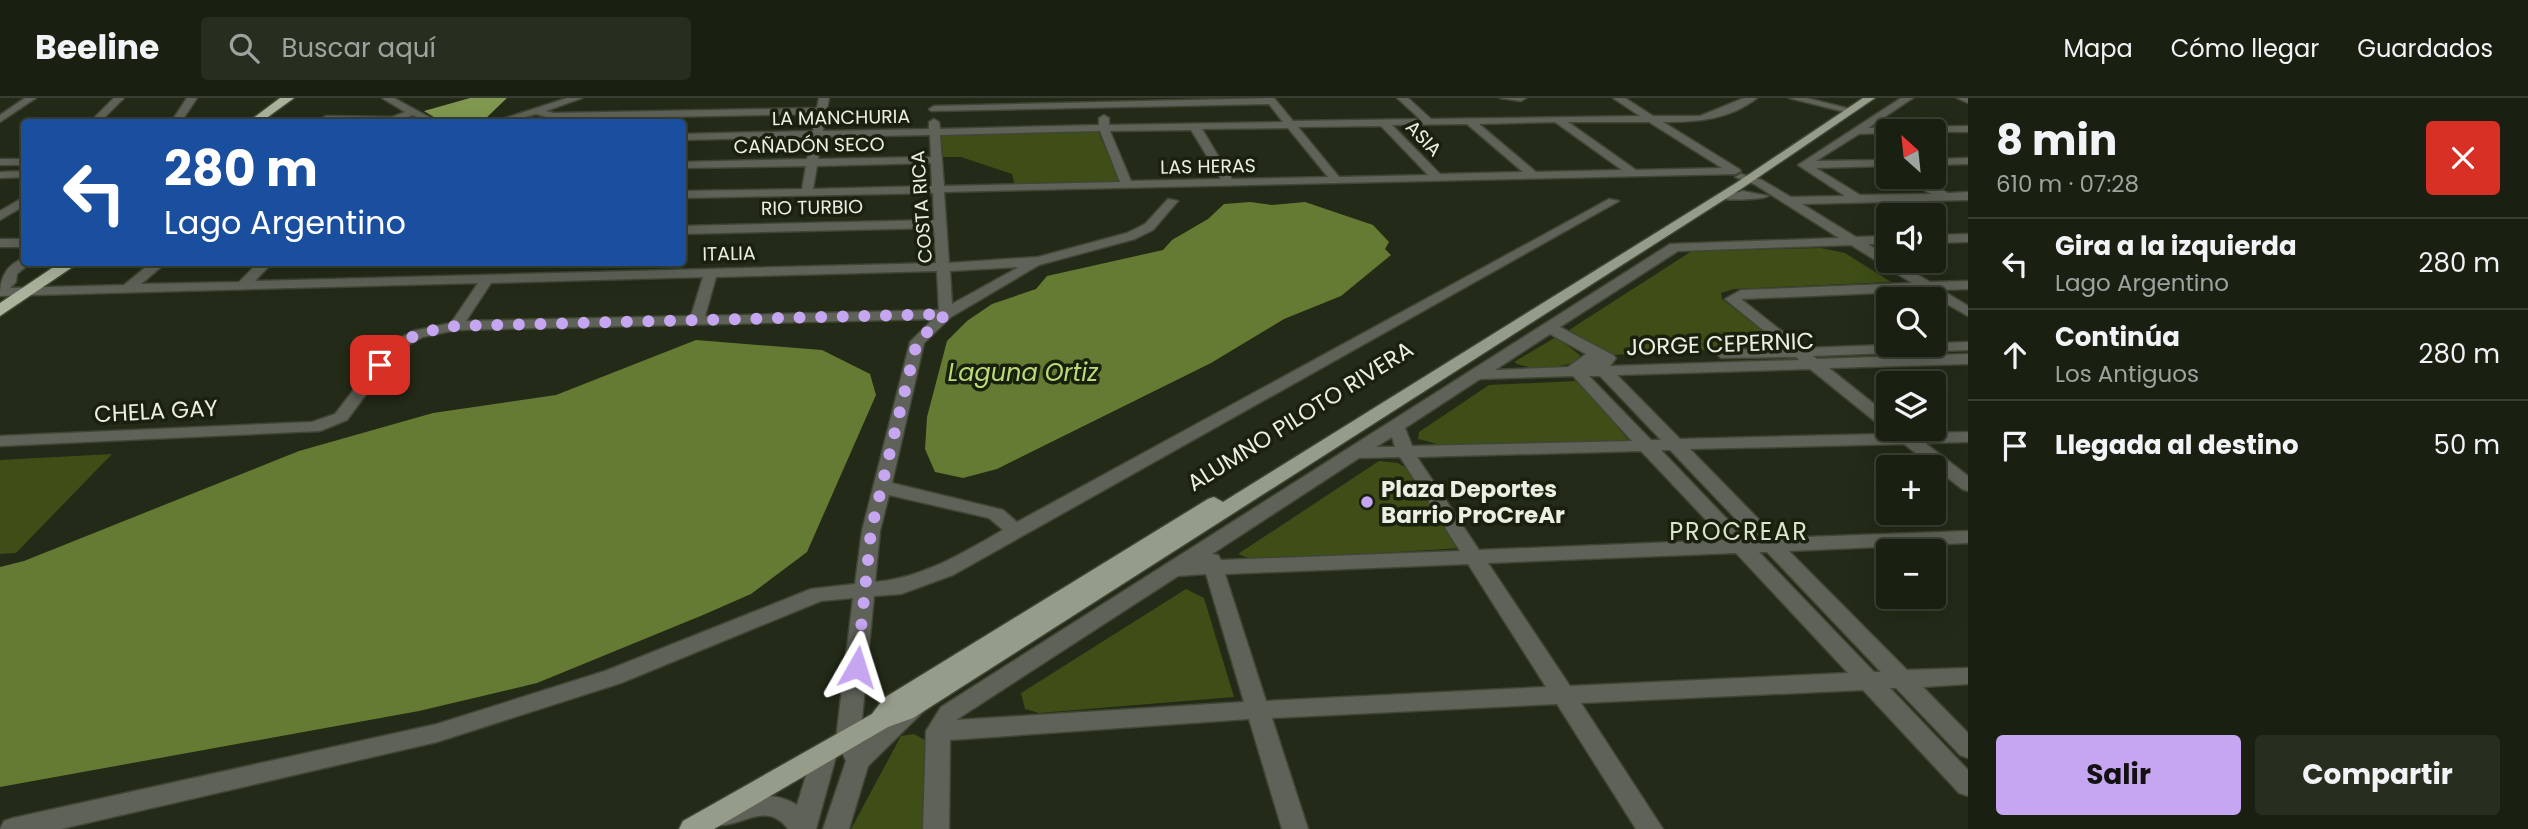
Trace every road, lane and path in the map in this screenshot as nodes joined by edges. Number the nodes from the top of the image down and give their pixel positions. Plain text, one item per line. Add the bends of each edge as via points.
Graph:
1 (31, 98) edge
2 (119, 98) edge
3 (192, 98) edge
4 (288, 98) edge
5 (299, 98) edge
6 (387, 98) edge
7 (577, 98) edge
8 (705, 98) edge
9 (824, 98) edge
10 (1402, 98) edge
11 (1505, 98) edge
12 (1521, 98) edge
13 (1618, 98) edge
14 (1752, 98) edge
15 (1794, 98) edge
16 (1870, 98) edge
17 (1909, 98) edge
18 (1962, 98) edge
19 (1270, 99) edge
20 (1968, 100) edge
21 (1107, 102) edge
22 (934, 103) edge
23 (1634, 108) junction
24 (1544, 110) dead end
25 (1849, 110) junction
26 (537, 111) junction
27 (822, 111) junction
28 (413, 112) junction
29 (697, 113) junction
30 (0, 119) edge
31 (98, 119) edge
32 (178, 119) edge
33 (258, 119) edge
34 (269, 119) edge
35 (396, 119) edge
36 (426, 119) edge
37 (509, 119) edge
38 (1557, 119) junction
39 (1651, 119) junction
40 (1469, 121) junction
41 (1429, 122) junction
42 (1384, 123) junction
43 (1293, 125) junction
44 (1195, 127) junction
45 (1104, 129) junction
46 (1965, 130) edge
47 (1854, 131) junction
48 (935, 133) junction
49 (820, 134) junction
50 (686, 135) edge
51 (686, 137) edge
52 (1849, 147) junction
53 (1876, 159) edge
54 (937, 160) junction
55 (1968, 161) edge
56 (0, 162) edge
57 (21, 162) edge
58 (1946, 162) edge
59 (813, 163) junction
60 (1876, 164) edge
61 (686, 165) edge
62 (1803, 165) junction
63 (21, 174) edge
64 (1635, 174) junction
65 (0, 175) edge
66 (1535, 177) junction
67 (1438, 178) junction
68 (1742, 179) junction
69 (1338, 180) junction
70 (1230, 183) junction
71 (1127, 185) junction
72 (686, 188) edge
73 (939, 188) junction
74 (1931, 189) edge
75 (807, 192) junction
76 (686, 195) edge
77 (724, 195) junction
78 (1947, 197) junction
79 (1968, 197) edge
80 (1766, 199) junction
81 (1858, 199) junction
82 (1172, 201) dead end
83 (1613, 201) dead end
84 (1787, 201) junction
85 (1968, 208) edge
86 (942, 224) junction
87 (686, 230) edge
88 (1968, 238) edge
89 (1946, 239) edge
90 (1876, 240) edge
91 (1834, 241) junction
92 (1853, 241) junction
93 (0, 243) edge
94 (21, 243) edge
95 (1039, 261) junction
96 (21, 265) edge
97 (54, 266) edge
98 (66, 266) edge
99 (156, 266) edge
100 (263, 266) edge
101 (945, 267) junction
102 (711, 272) junction
103 (6, 275) edge
104 (488, 278) junction
105 (244, 284) junction
106 (1968, 285) edge
107 (1906, 286) junction
108 (1909, 287) edge
109 (1918, 287) edge
110 (128, 288) junction
111 (1946, 289) edge
112 (0, 290) edge
113 (26, 291) junction
114 (1946, 302) edge
115 (0, 309) edge
116 (1946, 311) edge
117 (1968, 312) edge
118 (946, 314) junction
119 (697, 319) junction
120 (1968, 325) edge
121 (456, 326) junction
122 (1549, 327) junction
123 (1968, 346) edge
124 (1797, 352) junction
125 (1968, 359) edge
126 (1602, 361) junction
127 (1813, 364) junction
128 (1577, 372) junction
129 (1474, 375) junction
130 (1876, 414) edge
131 (1396, 425) junction
132 (1876, 435) edge
133 (1946, 436) edge
134 (1968, 437) edge
135 (0, 441) edge
136 (1912, 441) edge
137 (1675, 445) junction
138 (1645, 446) junction
139 (1405, 451) junction
140 (1354, 453) junction
141 (1968, 485) edge
142 (881, 489) junction
143 (1016, 531) junction
144 (1968, 537) edge
145 (1773, 545) junction
146 (1209, 546) junction
147 (1741, 546) junction
148 (1474, 557) junction
149 (1174, 569) junction
150 (1212, 569) junction
151 (865, 592) junction
152 (1968, 676) edge
153 (1901, 680) junction
154 (1870, 681) junction
155 (1562, 696) junction
156 (930, 697) junction
157 (1256, 710) junction
158 (880, 720) junction
159 (938, 732) junction
160 (1968, 748) edge
161 (853, 750) junction
162 (825, 753) junction
163 (1968, 786) edge
164 (701, 825) edge
165 (13, 829) edge
166 (803, 829) edge
167 (835, 829) edge
168 (936, 829) edge
169 (1295, 829) edge
170 (1650, 829) edge

1 - 30 street
2 - 31 street
3 - 32 street
4 - 33 highway
5 - 34 highway
6 - 28 street
7 - 26 street
8 - 29 street
9 - 27 street
10 - 41 street
11 - 12 street
13 - 23 street
14 - 39 street, LA MANCHURIA via 1710,118
15 - 25 street
16 - 25 main road, ALUMNO PILOTO RIVERA
17 - 47 street
18 - 20 street
19 - 21 street
19 - 43 street
21 - 22 street
21 - 45 street
22 - 48 street, COSTA RICA
23 - 24 street
23 - 39 street
25 - 68 main road, ALUMNO PILOTO RIVERA
26 - 29 street via 554,116
26 - 37 street
27 - 29 street
27 - 49 street
28 - 35 street
28 - 36 street
29 - 50 street
38 - 39 street, LA MANCHURIA
38 - 40 street, LA MANCHURIA
38 - 64 street
39 - 68 street
40 - 41 street, LA MANCHURIA
40 - 66 street
41 - 42 street, LA MANCHURIA
42 - 43 street, LA MANCHURIA
42 - 67 street, ASIA
43 - 44 street, LA MANCHURIA
43 - 69 street
44 - 45 street, LA MANCHURIA
44 - 70 street
45 - 48 street, LA MANCHURIA
45 - 71 street
46 - 47 street
47 - 52 street
48 - 49 street, LA MANCHURIA
48 - 54 street, COSTA RICA
49 - 51 street, LA MANCHURIA
49 - 59 street
52 - 53 street
52 - 62 street
54 - 59 street, CAÑADÓN SECO
54 - 73 street, COSTA RICA
55 - 58 street
56 - 57 street
59 - 61 street, CAÑADÓN SECO
59 - 75 street
60 - 62 street
62 - 81 street
63 - 65 street
64 - 66 street, LAS HERAS
64 - 68 street, LAS HERAS
66 - 67 street, LAS HERAS
67 - 69 street, LAS HERAS
68 - 80 street
68 - 80 street, LAS HERAS via 1743,194
68 - 84 street
68 - 156 main road, ALUMNO PILOTO RIVERA
68 - 158 main road, ALUMNO PILOTO RIVERA via 892,704
69 - 70 street, LAS HERAS
70 - 71 street, LAS HERAS
71 - 73 street, LAS HERAS
72 - 77 street
73 - 75 street, LAS HERAS
73 - 86 street, COSTA RICA
74 - 78 street
75 - 77 street, LAS HERAS
76 - 77 street, LAS HERAS
78 - 79 street, LAS HERAS
78 - 81 street, LAS HERAS
78 - 85 street
80 - 84 street, LAS HERAS
80 - 91 street
81 - 84 street, LAS HERAS
82 - 95 street, ITALIA via 1141,232
83 - 143 street
84 - 92 street
86 - 87 street, RIO TURBIO
86 - 101 street, COSTA RICA
88 - 89 street
90 - 92 street
91 - 92 street
91 - 107 street
91 - 122 street via 1675,247
92 - 109 street
93 - 94 street
95 - 101 street, ITALIA
95 - 118 street
96 - 103 street
97 - 113 highway
98 - 113 highway
99 - 110 street
100 - 105 street
101 - 102 street, ITALIA
101 - 118 street, COSTA RICA
102 - 104 street, ITALIA
102 - 119 street
103 - 112 street via 9,282
104 - 105 street, ITALIA
104 - 121 street
105 - 110 street, ITALIA
106 - 111 street
107 - 108 street
107 - 124 street via 1732,299
110 - 113 street, ITALIA
112 - 113 street, ITALIA
113 - 115 highway
114 - 117 street
116 - 120 street
118 - 119 street
118 - 142 street via 917,342
119 - 121 street
121 - 135 street, CHELA GAY via 418,334 394,347 341,417 314,427
122 - 126 street, JORGE CEPERNIC
122 - 129 street
123 - 124 street, JORGE CEPERNIC
124 - 126 street, JORGE CEPERNIC
124 - 127 street
125 - 127 street, JORGE CEPERNIC
126 - 127 street, JORGE CEPERNIC
126 - 128 street via 1578,365
126 - 137 street
127 - 130 street
128 - 129 street
128 - 138 street
129 - 131 street
131 - 139 street
131 - 140 street
132 - 137 street
133 - 134 street
136 - 141 street
137 - 138 street
137 - 145 street
138 - 139 street
138 - 147 street
139 - 140 street
139 - 148 street
140 - 146 street
142 - 143 street via 898,489 996,514
142 - 151 street
143 - 151 street via 946,570 901,587
144 - 145 street
145 - 147 street
145 - 153 street
146 - 149 street
146 - 150 street
147 - 148 street
147 - 154 street
148 - 150 street
148 - 155 street
149 - 150 street
149 - 159 street via 949,713
150 - 157 street
151 - 161 street
151 - 165 street via 818,594 613,677 437,733
152 - 153 street
153 - 154 street
153 - 160 street
154 - 155 street
154 - 163 street
155 - 157 street
155 - 170 street
156 - 158 main road, ALUMNO PILOTO RIVERA
156 - 161 street
157 - 159 street
157 - 169 street
158 - 161 main road, ALUMNO PILOTO RIVERA
159 - 168 street
161 - 162 main road, ALUMNO PILOTO RIVERA
161 - 167 street
162 - 164 main road, ALUMNO PILOTO RIVERA
162 - 166 street
164 - 166 street via 767,805 784,808

